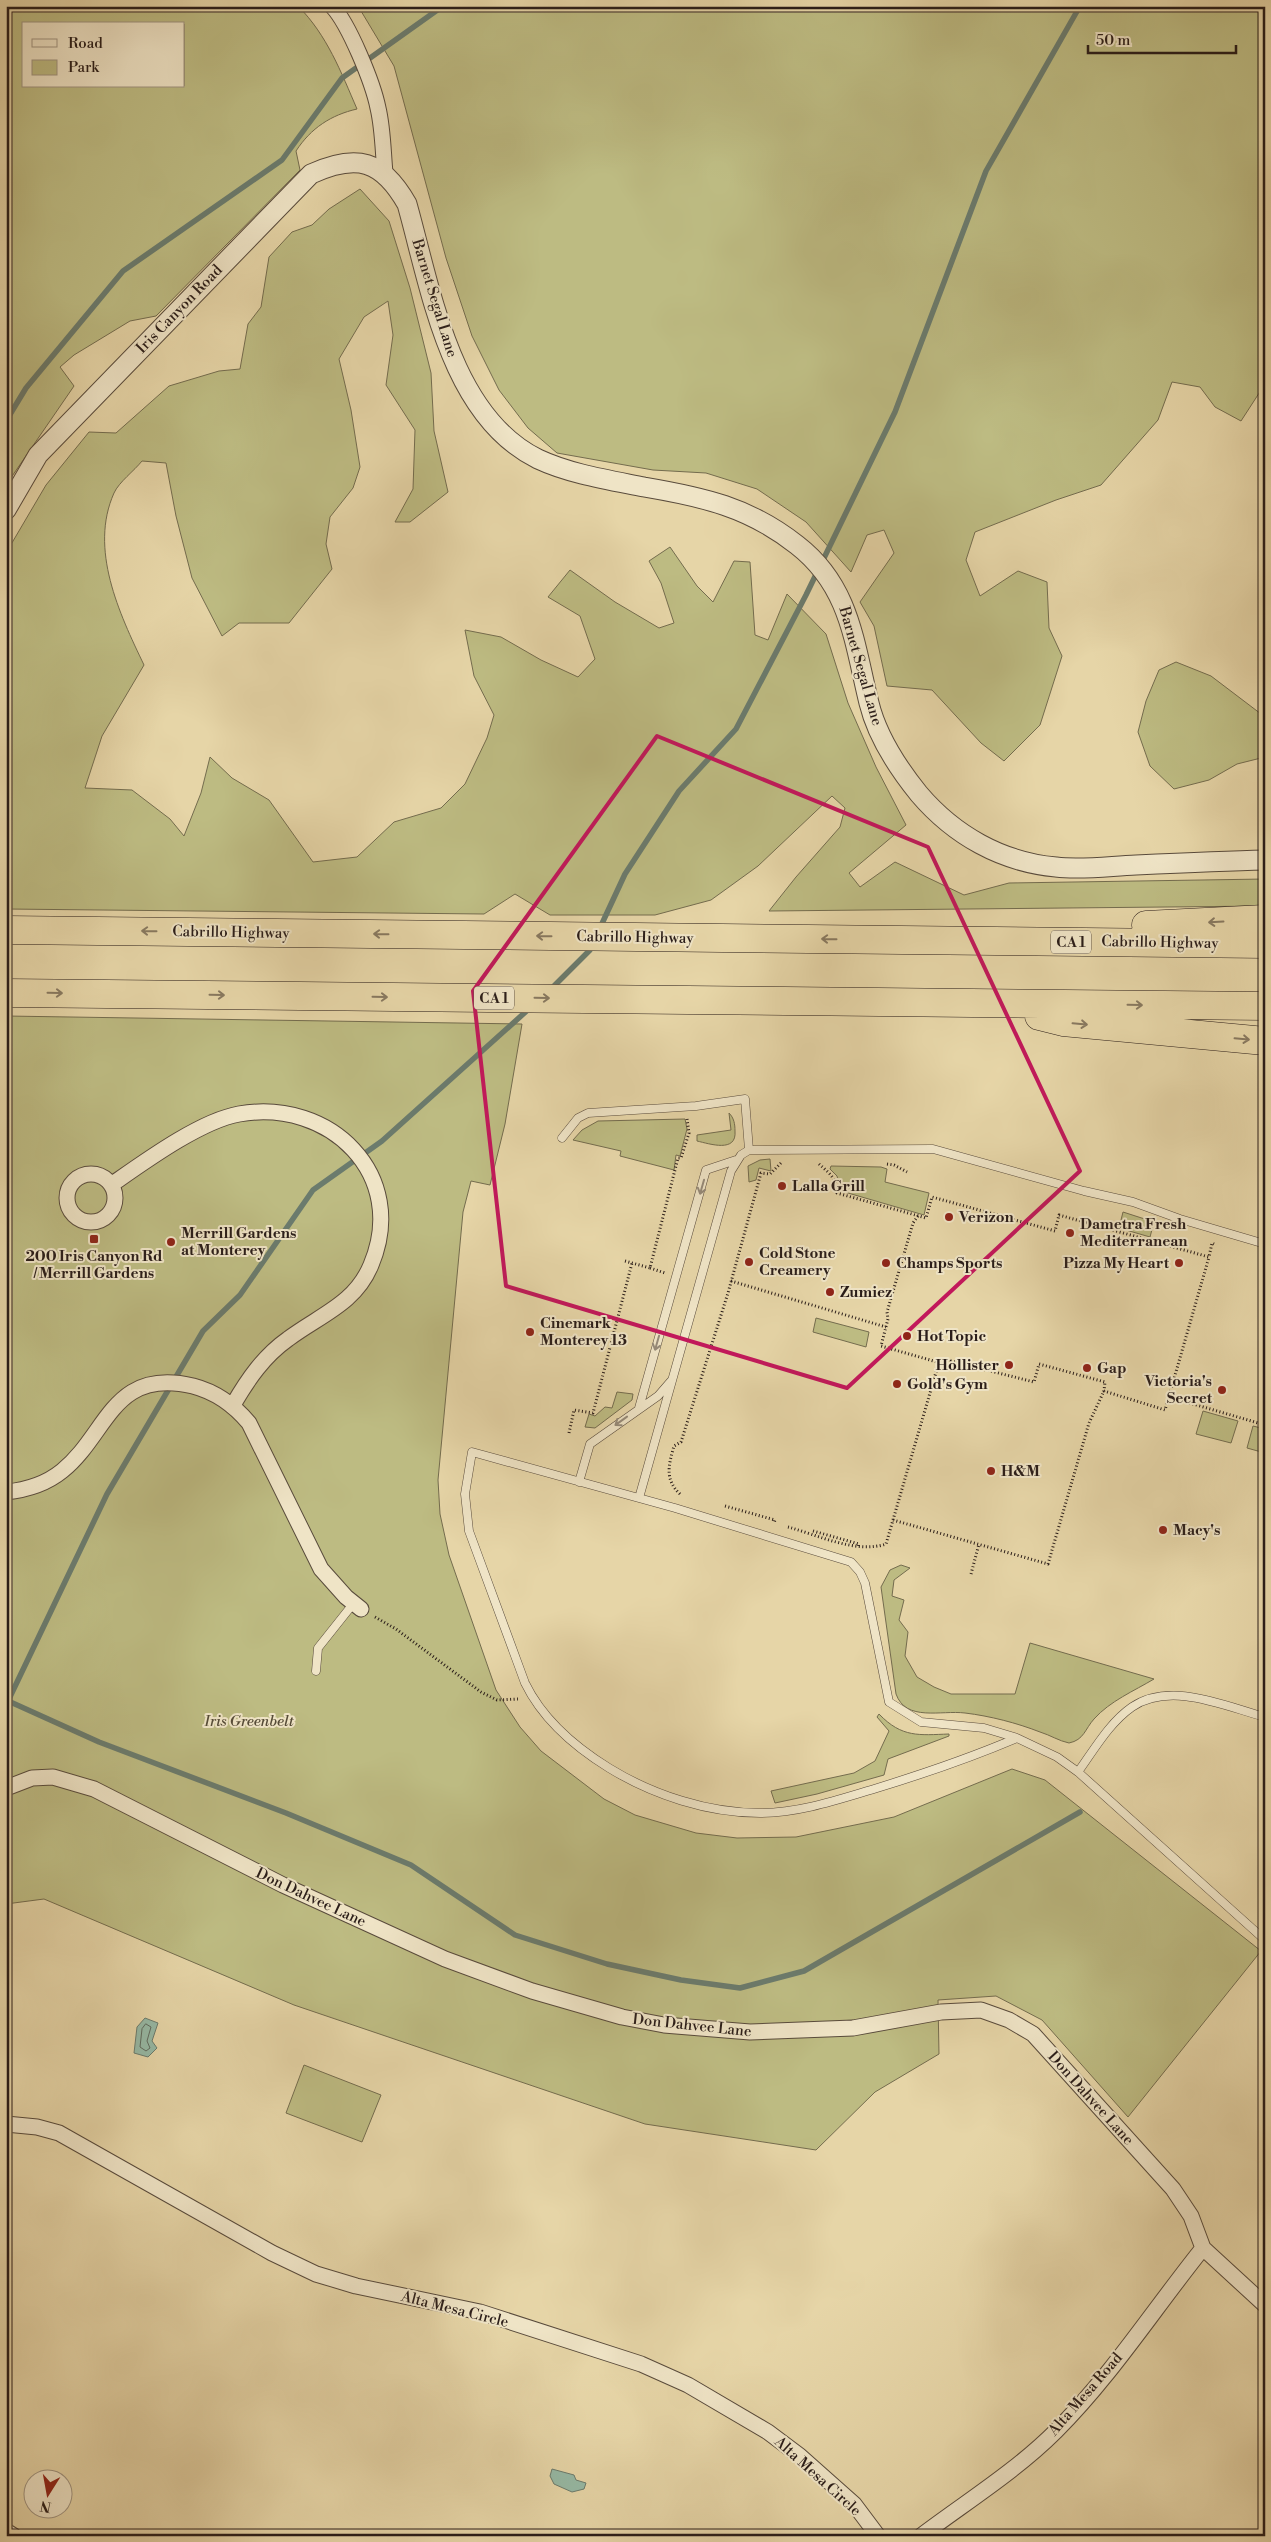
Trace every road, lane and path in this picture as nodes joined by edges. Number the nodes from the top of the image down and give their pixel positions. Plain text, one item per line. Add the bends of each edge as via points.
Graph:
1 (332, 6) edge
2 (385, 173) junction
3 (6, 510) edge
4 (1265, 860) edge
5 (1265, 919) edge
6 (6, 930) edge
7 (878, 940) junction
8 (1265, 944) edge
9 (6, 993) edge
10 (981, 1003) junction
11 (1265, 1006) edge
12 (1265, 1041) edge
13 (686, 1106) junction
14 (562, 1138) dead end
15 (749, 1150) junction
16 (736, 1160) junction
17 (784, 1162) dead end
18 (811, 1162) dead end
19 (818, 1163) junction
20 (830, 1163) dead end
21 (886, 1164) dead end
22 (907, 1172) dead end
23 (111, 1185) dead end
24 (918, 1216) junction
25 (1265, 1244) edge
26 (1221, 1246) dead end
27 (1209, 1257) junction
28 (625, 1261) dead end
29 (632, 1263) junction
30 (650, 1268) junction
31 (666, 1273) dead end
32 (731, 1281) junction
33 (886, 1327) junction
34 (939, 1362) junction
35 (672, 1380) junction
36 (1104, 1391) junction
37 (1169, 1397) junction
38 (233, 1405) junction
39 (639, 1408) junction
40 (1265, 1425) edge
41 (569, 1433) dead end
42 (579, 1482) junction
43 (6, 1492) edge
44 (682, 1496) dead end
45 (639, 1498) junction
46 (716, 1506) dead end
47 (725, 1506) dead end
48 (893, 1520) junction
49 (774, 1522) junction
50 (813, 1531) dead end
51 (979, 1544) junction
52 (858, 1547) junction
53 (971, 1574) dead end
54 (357, 1606) junction
55 (316, 1671) dead end
56 (531, 1695) junction
57 (1265, 1717) edge
58 (1017, 1738) junction
59 (1078, 1772) junction
60 (6, 1788) edge
61 (1265, 1940) edge
62 (6, 2124) edge
63 (1203, 2248) junction
64 (1265, 2305) edge
65 (6, 2531) edge
66 (14, 2536) edge
67 (878, 2536) edge
68 (922, 2536) edge

1 - 2 street via 346,28 378,108
2 - 3 street, Iris Canyon Road via 359,163 346,162 311,174 38,454
2 - 4 street, Barnet Segal Lane via 396,184 407,204 449,352 472,397 499,431 536,458 568,470 701,497 743,511 800,546 838,591 850,622 870,707 889,750 904,776 939,817 958,832 1014,859 1057,868
5 -> 7 highway
7 -> 6 highway, Cabrillo Highway / CA 1
7 - 8 highway, Cabrillo Highway / CA 1
9 -> 10 highway, CA 1
10 -> 11 highway, CA 1
10 -> 12 highway via 1063,1022
13 - 14 lane via 588,1113 578,1118
13 - 15 lane via 745,1099
13 - 30 path via 689,1133 681,1158 678,1158
15 - 16 lane
15 - 25 lane via 933,1149 1133,1202
16 - 35 lane
16 -> 39 lane via 706,1170
17 - 32 path via 770,1174 761,1173
18 - 19 path
19 - 20 path
19 - 24 path via 834,1179 838,1193
21 - 22 path
23 - 38 street via 210,1124 255,1112 286,1114 318,1124 344,1140 365,1163 378,1193 381,1225 376,1253 364,1280 336,1309 288,1339 262,1362
24 - 27 path via 926,1218 932,1196 1055,1231 1059,1215 1077,1218
24 - 33 path via 897,1277
26 - 27 path via 1212,1243
27 - 37 path
28 - 29 path
29 - 30 path
29 - 41 path via 593,1413 574,1410
30 - 31 path
32 - 33 path
32 - 44 path via 681,1442 674,1446 667,1471 672,1487
33 - 34 path via 881,1346
34 - 36 path via 950,1366 951,1361 1034,1382 1039,1364 1106,1382
34 - 48 path
35 - 39 lane via 658,1396
35 - 45 lane
36 - 37 path via 1165,1410
36 - 51 path via 1090,1422 1048,1564
37 - 40 path
38 - 43 street via 184,1384 162,1384 139,1390 114,1406 76,1458 62,1471 32,1487
38 - 54 street via 249,1423 321,1568
39 -> 42 lane via 590,1444
42 - 45 lane
42 - 56 lane via 472,1452 465,1498 470,1531
45 - 58 lane via 851,1562 865,1583 889,1702 921,1722 984,1728
46 - 49 path
47 - 49 path
48 - 51 path
48 - 52 path via 886,1544
49 - 52 path
50 - 52 path via 859,1544
51 - 53 path
54 - 55 lane via 318,1648
54 - 56 path via 396,1629 497,1700
56 - 58 lane via 570,1739 622,1776 689,1802 758,1813 809,1807 848,1797 956,1763
57 - 59 lane via 1185,1696 1166,1696 1142,1702 1122,1715 1104,1734
58 - 59 lane
59 - 61 lane
60 - 63 street, Don Dahvee Lane via 32,1778 53,1777 94,1789 283,1885 445,1959 532,1991 622,2017 664,2025 750,2032 853,2028 942,2012 981,2010 1009,2020 1033,2034 1173,2189 1191,2216
62 - 67 street, Alta Mesa Circle via 59,2133 272,2253 316,2274 356,2286 480,2312 641,2364 688,2385 768,2432 800,2456 854,2504
63 - 64 street, Don Dahvee Lane
63 - 68 street, Alta Mesa Road via 1103,2377 1055,2432
65 - 66 street

